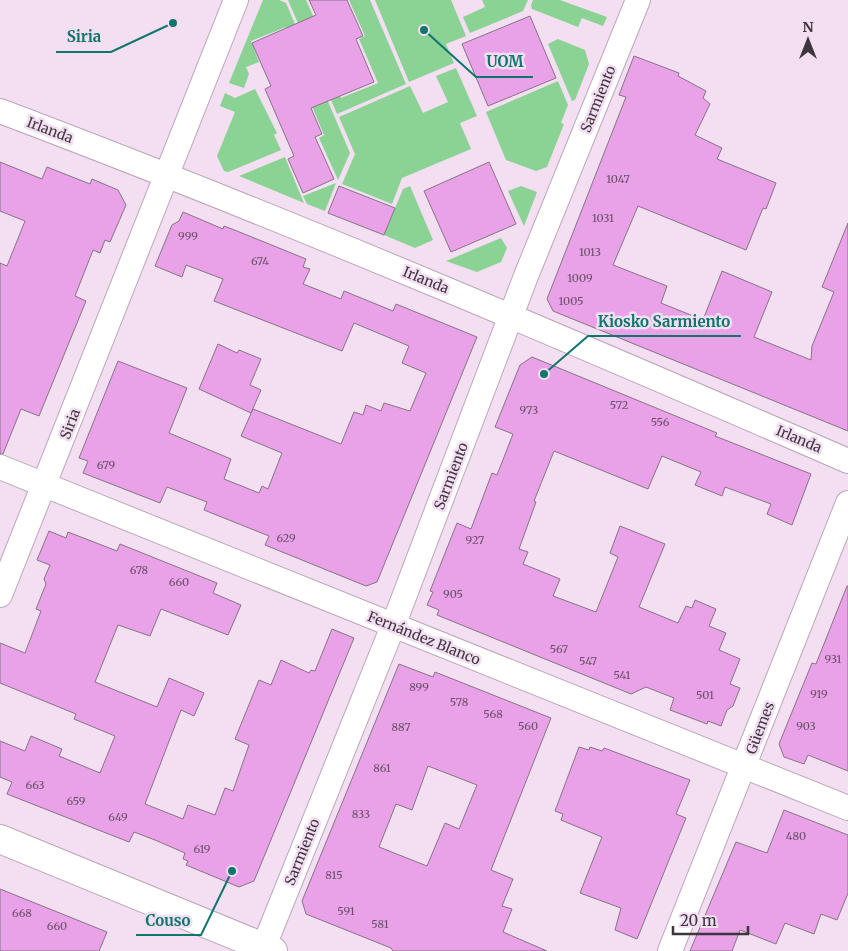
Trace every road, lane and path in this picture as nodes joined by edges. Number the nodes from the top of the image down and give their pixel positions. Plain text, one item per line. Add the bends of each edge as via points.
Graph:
1 (236, 0) edge
2 (638, 0) edge
3 (0, 111) edge
4 (167, 174) junction
5 (512, 315) junction
6 (848, 461) edge
7 (0, 466) edge
8 (46, 485) junction
9 (848, 503) edge
10 (0, 595) edge
11 (393, 626) junction
12 (746, 766) junction
13 (848, 808) edge
14 (0, 839) edge
15 (266, 950) edge
16 (670, 951) edge

1 - 4 street, Siria
2 - 5 street, Sarmiento
3 - 4 street, Irlanda
4 - 5 street, Irlanda
4 - 8 street, Siria
5 - 6 street, Irlanda
5 - 11 street, Sarmiento
7 - 8 street, Fernández Blanco
8 - 10 street, Siria
8 - 11 street, Fernández Blanco
9 - 12 street, Güemes
11 - 12 street, Fernández Blanco
11 - 15 street, Sarmiento
12 - 13 street, Fernández Blanco
12 - 16 street, Güemes
14 - 15 main road

